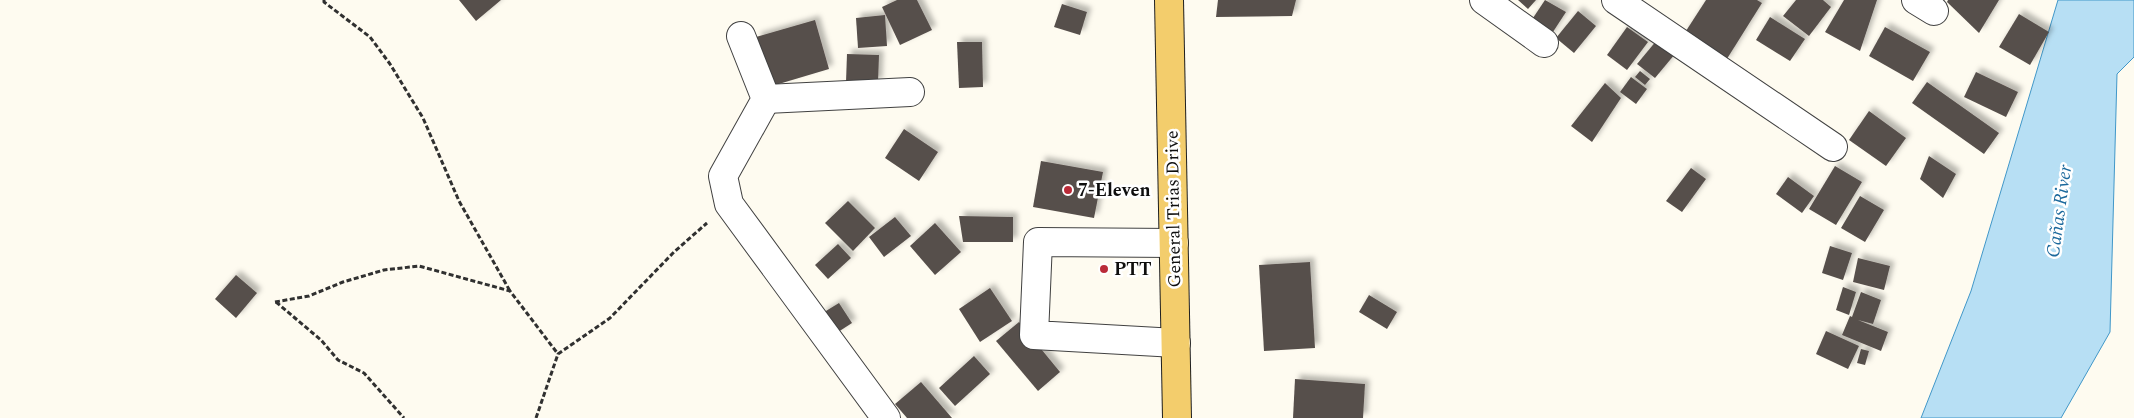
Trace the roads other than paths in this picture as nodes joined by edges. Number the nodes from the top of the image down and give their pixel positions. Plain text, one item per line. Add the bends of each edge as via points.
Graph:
1 (1169, 0) edge
2 (1484, 0) edge
3 (1616, 0) edge
4 (741, 36) dead end
5 (1544, 43) dead end
6 (910, 92) dead end
7 (766, 99) junction
8 (1833, 147) dead end
9 (1174, 244) junction
10 (1176, 344) junction
11 (886, 418) edge
12 (1177, 418) edge

1 - 9 main road, General Trias Drive
2 - 5 street
3 - 8 street
4 - 7 street
6 - 7 street
7 - 11 street via 723,176 729,204
9 - 10 main road, General Trias Drive
9 - 10 street via 1038,242 1034,335
10 - 12 main road, General Trias Drive

